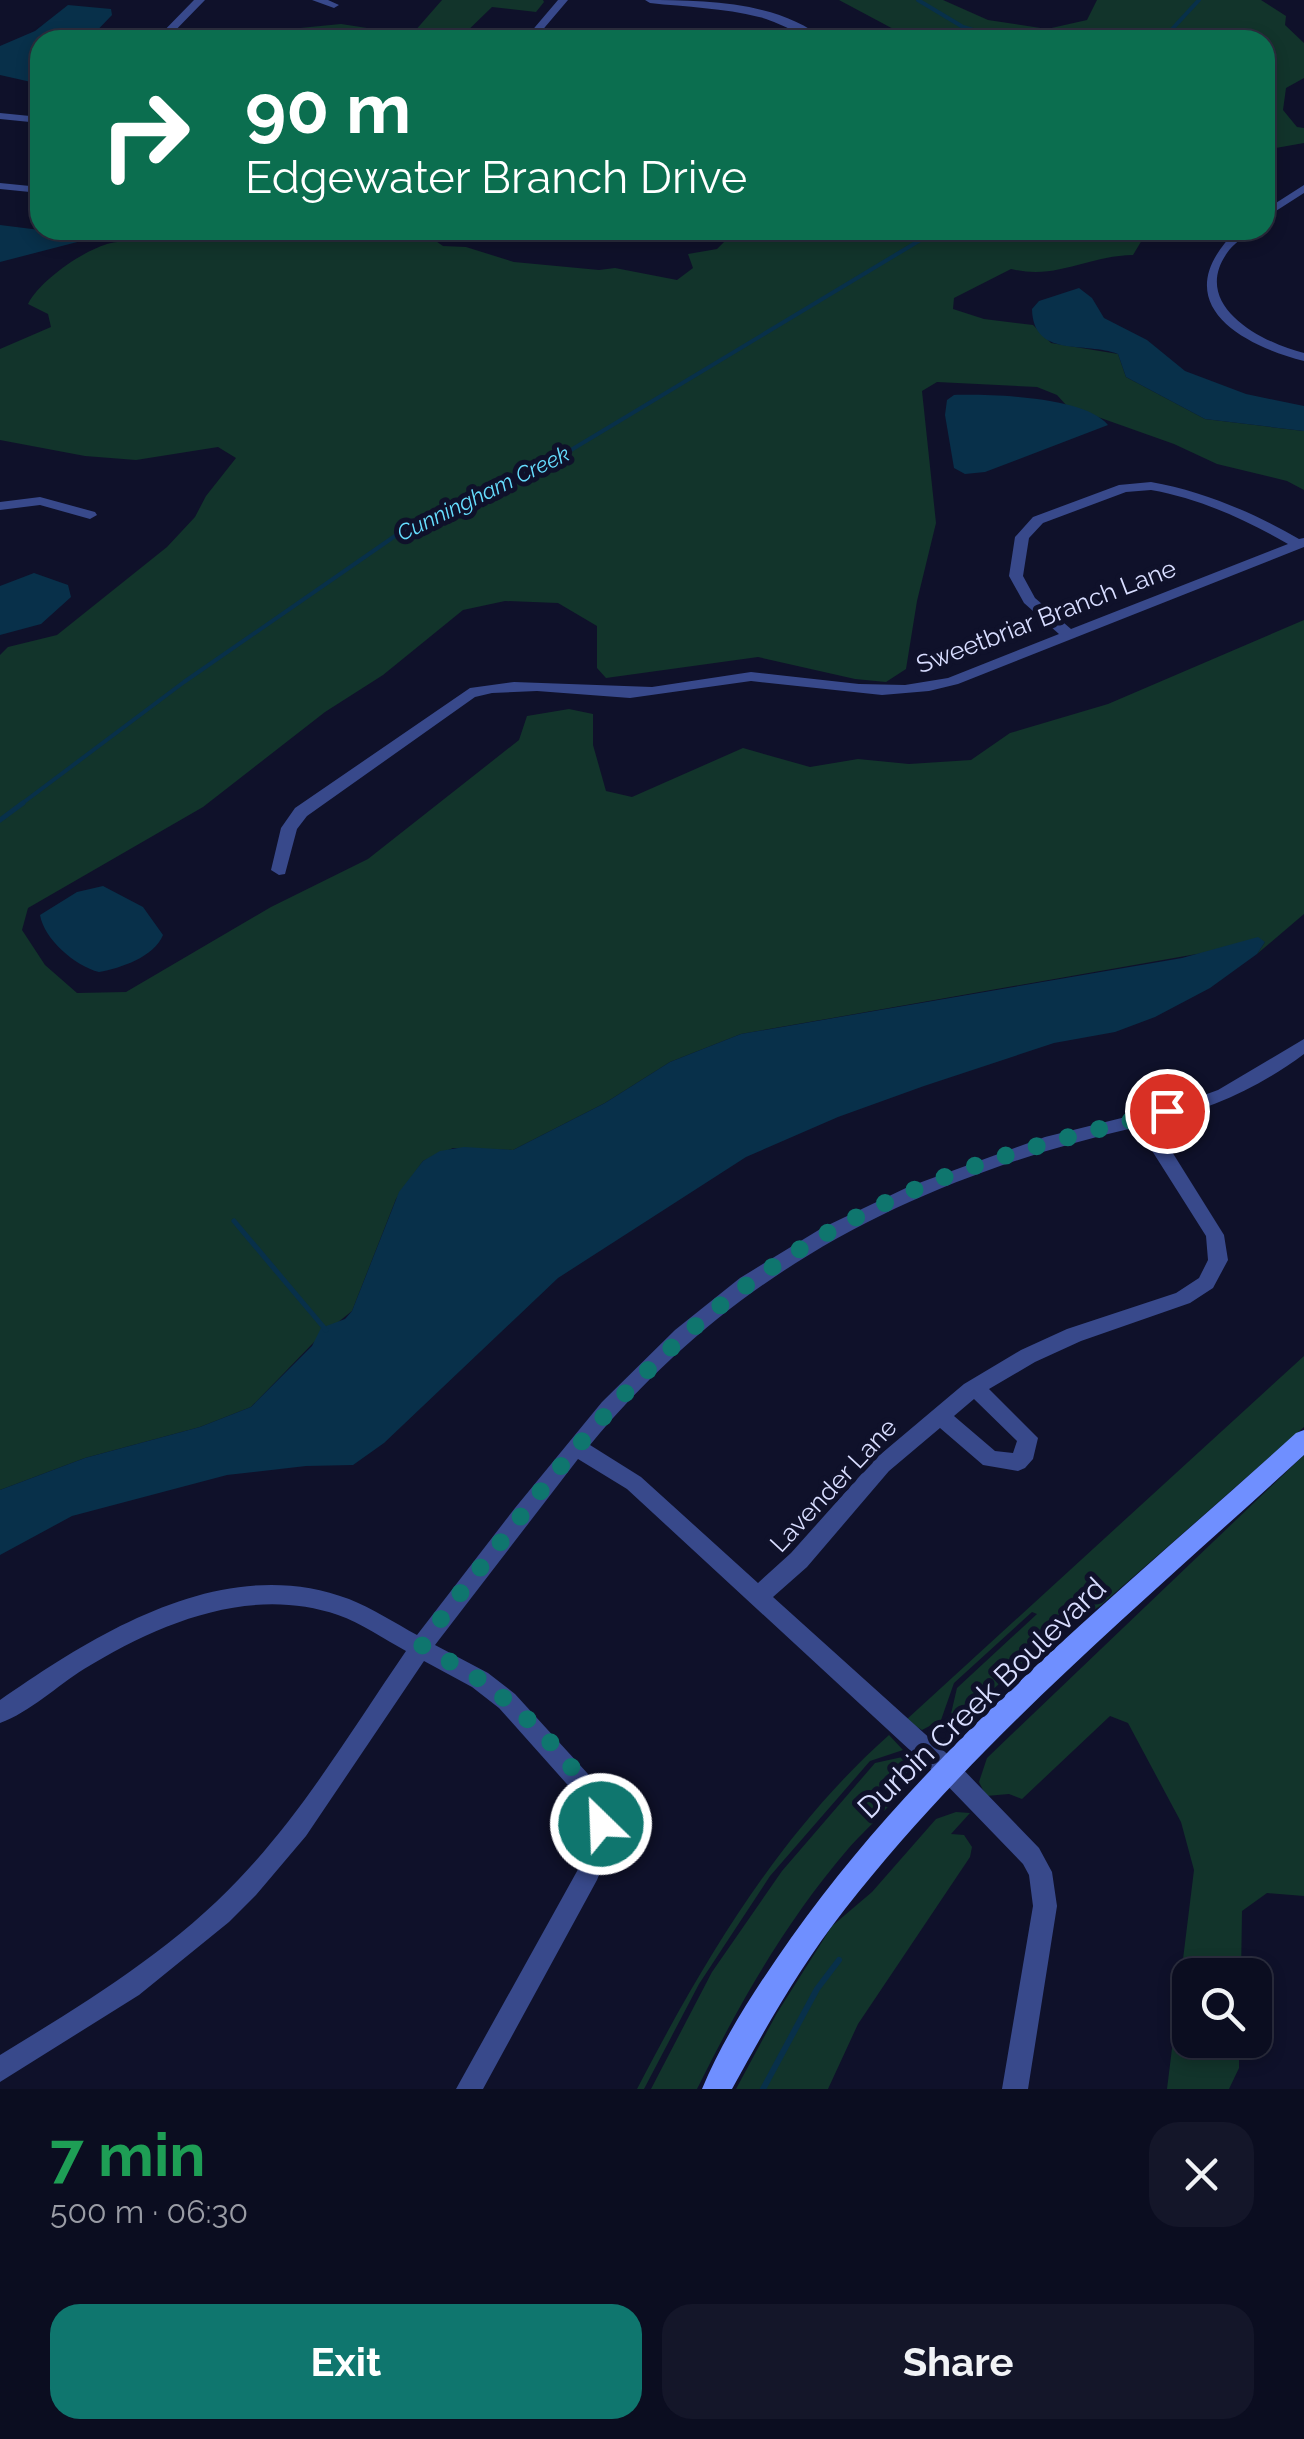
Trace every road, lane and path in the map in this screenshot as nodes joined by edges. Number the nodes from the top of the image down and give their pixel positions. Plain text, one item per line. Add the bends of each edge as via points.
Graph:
1 (200, 0) edge
2 (316, 0) edge
3 (563, 0) edge
4 (650, 0) edge
5 (334, 5) dead end
6 (170, 30) edge
7 (538, 30) edge
8 (805, 30) edge
9 (0, 116) edge
10 (30, 119) edge
11 (0, 186) edge
12 (1304, 188) edge
13 (30, 189) edge
14 (1275, 208) edge
15 (1233, 240) edge
16 (1304, 357) edge
17 (0, 506) edge
18 (90, 515) dead end
19 (1301, 543) edge
20 (1070, 635) junction
21 (279, 870) dead end
22 (1302, 1050) edge
23 (1142, 1118) junction
24 (974, 1388) junction
25 (939, 1414) junction
26 (1304, 1440) edge
27 (575, 1446) junction
28 (757, 1598) junction
29 (422, 1646) junction
30 (0, 1712) edge
31 (946, 1769) junction
32 (0, 2068) edge
33 (469, 2089) edge
34 (716, 2089) edge
35 (1014, 2089) edge

1 - 6 street
2 - 5 street
3 - 7 street
4 - 8 street via 763,15
9 - 10 street
11 - 13 street
12 - 14 street
15 - 16 street via 1217,262 1221,312 1248,339
17 - 18 street via 40,501
19 - 20 street, Sweetbriar Branch Lane
19 - 20 street via 1151,486 1124,488 1038,520 1022,537 1016,576 1028,600
20 - 21 street, Sweetbriar Branch Lane via 953,681 910,690 852,691 749,676 635,694 503,688 470,693 301,812 289,828
22 - 23 street via 1219,1097
23 - 24 street, Lavender Lane via 1214,1235 1212,1276 1192,1294 1074,1335
23 - 27 street via 970,1168 802,1248 679,1338
24 - 25 street, Lavender Lane
24 - 25 street via 1028,1438 1018,1462 990,1459
25 - 28 street, Lavender Lane
26 - 31 street, Durbin Creek Boulevard
27 - 28 street via 634,1484
27 - 29 street
28 - 31 street
29 - 30 street via 324,1599 254,1593 123,1634
29 - 32 street via 282,1848 236,1899 172,1957
29 - 33 street via 507,1700 592,1794 601,1824 589,1872
31 - 34 street, Durbin Creek Boulevard via 824,1909
31 - 35 street via 1031,1856 1044,1888

